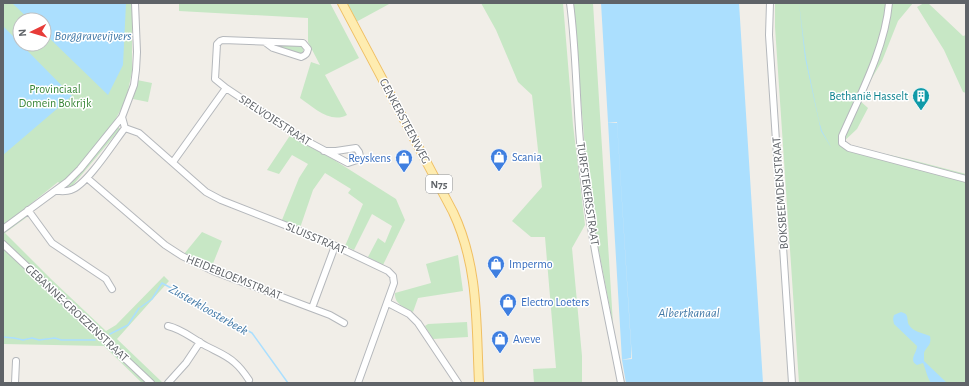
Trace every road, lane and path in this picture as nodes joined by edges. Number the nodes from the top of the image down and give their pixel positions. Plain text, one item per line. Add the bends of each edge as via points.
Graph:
1 (134, 3) edge
2 (342, 3) edge
3 (570, 3) edge
4 (770, 3) edge
5 (889, 3) edge
6 (264, 42) junction
7 (226, 88) junction
8 (122, 117) junction
9 (125, 128) junction
10 (324, 151) junction
11 (173, 162) junction
12 (87, 178) junction
13 (966, 179) edge
14 (56, 190) junction
15 (28, 210) junction
16 (3, 229) edge
17 (3, 244) edge
18 (335, 246) junction
19 (112, 289) dead end
20 (388, 303) junction
21 (312, 308) junction
22 (344, 322) dead end
23 (168, 326) dead end
24 (200, 342) junction
25 (16, 361) dead end
26 (249, 380) dead end
27 (15, 383) edge
28 (151, 383) edge
29 (168, 383) edge
30 (358, 383) edge
31 (458, 383) edge
32 (479, 383) edge
33 (621, 383) edge
34 (792, 383) edge

1 - 8 street via 136,70 134,84
2 - 32 main road, GENKERSTEENWEG / N75 via 463,234 474,286
3 - 33 street, TURFSTEKERSSTRAAT via 582,162
4 - 34 street, BOKSBEEMDENSTRAAT via 769,35
5 - 13 street via 888,21 878,51 842,136 842,143 849,148
6 - 6 street, SPELVOJESTRAAT via 303,44 308,49 305,56 301,57 273,48
6 - 7 street, SPELVOJESTRAAT via 223,40 217,44 215,79
7 - 10 street, SPELVOJESTRAAT
7 - 11 street, SPELVOJESTRAAT
8 - 9 street
8 - 14 street via 80,169
9 - 11 street, SLUISSTRAAT via 139,133
9 - 12 street
10 - 10 street, SPELVOJESTRAAT via 356,148 360,156 348,163
11 - 18 street, SLUISSTRAAT via 206,192 221,200
12 - 14 street via 73,189 63,192
12 - 21 street, HEIDEBLOEMSTRAAT via 165,245 182,256 213,271
14 - 15 street
15 - 16 street
15 - 19 street via 52,243 106,279
17 - 28 street, GEBANNE-GROEZENSTRAAT
18 - 20 street, SLUISSTRAAT via 388,271 393,276 394,283
18 - 21 street
20 - 30 street
20 - 31 street via 409,314 418,323
21 - 22 street, HEIDEBLOEMSTRAAT
23 - 24 street
24 - 26 street via 236,363
24 - 29 street
25 - 27 street

